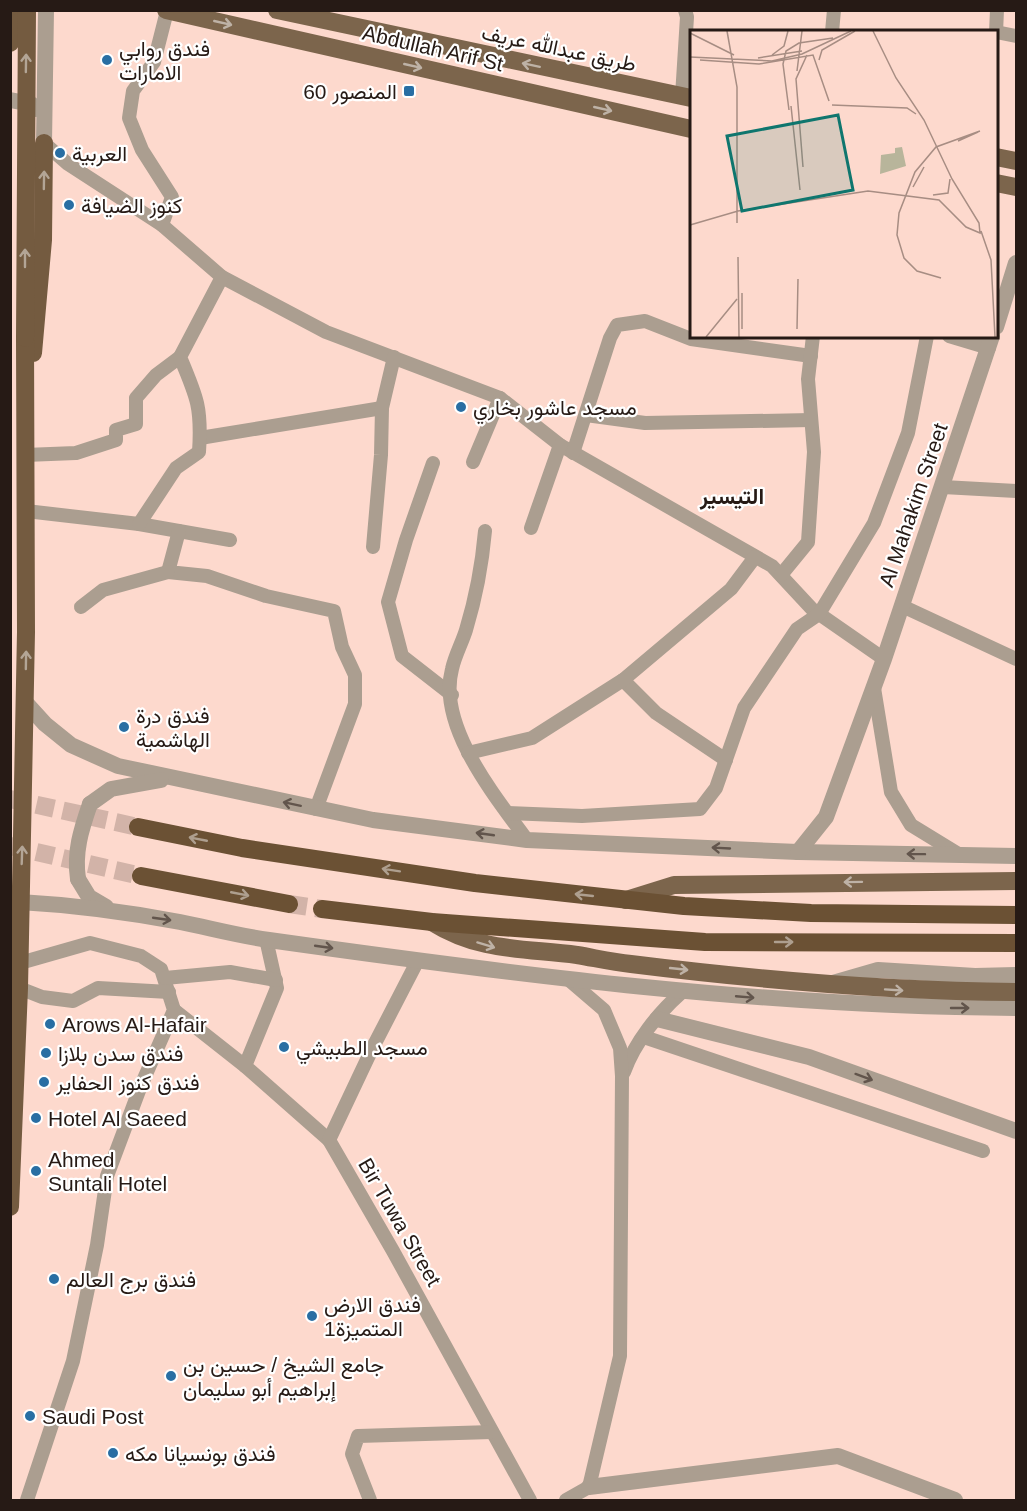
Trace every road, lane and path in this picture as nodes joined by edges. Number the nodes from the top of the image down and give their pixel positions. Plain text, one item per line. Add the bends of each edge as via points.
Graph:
1 (11, 10) edge
2 (27, 10) edge
3 (55, 10) edge
4 (277, 10) edge
5 (685, 10) edge
6 (834, 10) edge
7 (997, 10) edge
8 (166, 11) edge
9 (318, 15) edge
10 (46, 18) edge
11 (832, 30) edge
12 (996, 30) edge
13 (997, 33) edge
14 (689, 34) edge
15 (1017, 36) edge
16 (10, 43) edge
17 (687, 97) edge
18 (10, 100) edge
19 (45, 122) junction
20 (690, 129) edge
21 (44, 142) junction
22 (997, 158) edge
23 (1017, 161) edge
24 (997, 183) edge
25 (1017, 186) edge
26 (162, 225) junction
27 (1017, 263) edge
28 (222, 277) junction
29 (997, 324) edge
30 (813, 338) edge
31 (927, 338) edge
32 (963, 338) edge
33 (991, 342) edge
34 (811, 356) junction
35 (180, 357) junction
36 (394, 357) junction
37 (500, 398) junction
38 (382, 408) junction
39 (586, 415) junction
40 (811, 420) junction
41 (200, 438) junction
42 (560, 445) junction
43 (25, 451) junction
44 (573, 453) junction
45 (473, 462) dead end
46 (433, 463) dead end
47 (943, 487) junction
48 (1017, 491) edge
49 (26, 511) junction
50 (139, 524) junction
51 (531, 528) dead end
52 (179, 531) junction
53 (485, 531) dead end
54 (230, 540) dead end
55 (373, 547) dead end
56 (755, 557) junction
57 (168, 572) junction
58 (781, 575) junction
59 (902, 606) junction
60 (81, 607) dead end
61 (819, 614) junction
62 (884, 659) junction
63 (1017, 659) edge
64 (623, 680) junction
65 (874, 688) junction
66 (452, 695) junction
67 (25, 702) junction
68 (468, 753) junction
69 (726, 760) junction
70 (171, 779) junction
71 (316, 810) junction
72 (508, 813) junction
73 (138, 827) tunnel mouth
74 (527, 840) junction
75 (798, 852) junction
76 (960, 855) junction
77 (1017, 856) edge
78 (141, 876) tunnel mouth
79 (1017, 881) edge
80 (626, 900) junction
81 (20, 902) junction
82 (289, 903) tunnel mouth
83 (322, 909) tunnel mouth
84 (121, 913) junction
85 (1017, 915) edge
86 (432, 922) junction
87 (266, 939) junction
88 (1017, 943) edge
89 (418, 960) junction
90 (20, 963) junction
91 (1017, 975) edge
92 (165, 978) junction
93 (276, 980) junction
94 (569, 980) junction
95 (827, 985) junction
96 (19, 988) junction
97 (682, 992) junction
98 (1017, 992) edge
99 (169, 993) junction
100 (1017, 1008) edge
101 (174, 1010) junction
102 (657, 1019) junction
103 (644, 1037) junction
104 (245, 1066) junction
105 (622, 1076) junction
106 (1017, 1131) edge
107 (329, 1140) junction
108 (983, 1151) dead end
109 (10, 1207) edge
110 (492, 1432) junction
111 (589, 1487) junction
112 (27, 1500) edge
113 (370, 1500) edge
114 (530, 1500) edge
115 (566, 1500) edge
116 (956, 1500) edge

1 - 16 highway
43 -> 2 highway, bridge
3 - 10 street
4 - 9 main road, طريق عبدالله عريف
5 - 14 street
6 - 11 street
7 - 12 street
8 -> 20 main road, Abdullah Arif St
8 - 26 street via 154,62 133,91 129,118 142,150 172,197
17 -> 9 main road, طريق عبدالله عريف
10 - 19 street
13 - 15 street
14 - 17 street
18 - 19 street via 31,104
19 - 21 street
21 - 26 street via 68,164
43 -> 21 highway via 43,240
22 - 23 main road
24 - 25 main road
26 - 28 street
27 - 29 street
28 - 35 street
28 - 36 street via 326,332
30 - 34 street
31 - 61 street via 908,433 874,523
32 - 33 street
33 - 47 street, Al Mahakim Street
34 - 39 street via 691,339 645,321 617,325 609,338
34 - 40 street
35 - 41 street via 200,404
35 - 43 street via 156,375 136,398 136,424 116,430 116,440 76,453
36 - 37 street
36 - 38 street
37 - 42 street
37 - 45 street
38 - 41 street
38 - 55 street
39 - 40 street via 645,423
39 - 44 street
40 - 58 street via 814,452 808,542
41 - 50 street via 199,452 176,468
42 - 44 street
42 - 51 street
43 - 49 highway
44 - 56 street
46 - 66 street via 388,602 402,656
47 - 48 street
47 - 59 street, Al Mahakim Street
49 - 50 street
67 -> 49 highway
50 - 52 street
52 - 54 street
52 - 57 street
53 - 66 street via 481,574 451,670
56 - 58 street
56 - 64 street via 731,589
57 - 60 street via 103,590
57 - 71 street via 207,576 266,596 334,611 342,647 355,675 355,704
58 - 61 street
59 - 62 street, Al Mahakim Street
59 - 63 street
61 - 62 street
61 - 69 street via 797,629 744,708
62 - 65 street, Al Mahakim Street
64 - 68 street via 532,738
64 - 69 street via 656,713
65 - 75 street, Al Mahakim Street via 826,817
65 - 76 street via 891,792 911,825
66 - 68 street via 452,712
67 - 70 street via 71,745 118,766
81 -> 67 highway
68 - 72 street
69 - 72 street via 716,788 700,809 582,816
71 -> 70 street
70 - 84 street, bridge via 111,789 90,804 78,842 78,879 89,897
74 -> 71 street
72 - 74 street
80 -> 73 highway via 475,883 242,848
75 -> 74 street
76 -> 75 street
76 - 77 street
78 -> 82 highway
79 -> 80 main road via 674,885
80 - 85 highway via 811,913
81 - 84 street
81 - 90 highway
83 - 86 highway
84 -> 87 street
86 -> 88 highway via 705,942
86 -> 95 main road via 453,935 499,949
87 -> 89 street
87 - 93 street
89 - 94 street
89 - 107 street
90 - 92 street via 90,943 141,956 161,969
90 - 96 highway
91 - 95 street via 878,970
92 - 93 street via 230,972
92 - 99 street
93 - 104 street via 277,988
94 - 97 street
94 - 105 street via 604,1010 620,1047
95 -> 98 main road
96 - 99 street via 42,997 73,1001 98,988
96 - 109 highway
97 -> 100 street via 921,1008
97 - 102 street
99 - 101 street
101 - 104 street, Bir Tuwa Street
101 - 112 street via 107,1176 73,1361
102 - 103 street
102 -> 106 street via 809,1057
103 - 105 street via 630,1055
103 - 108 street
104 - 107 street, Bir Tuwa Street
105 - 111 street via 620,1356
107 - 110 street, Bir Tuwa Street
110 - 113 street via 358,1436 352,1454
110 - 114 street, Bir Tuwa Street
111 - 115 street
111 - 116 street via 838,1456

